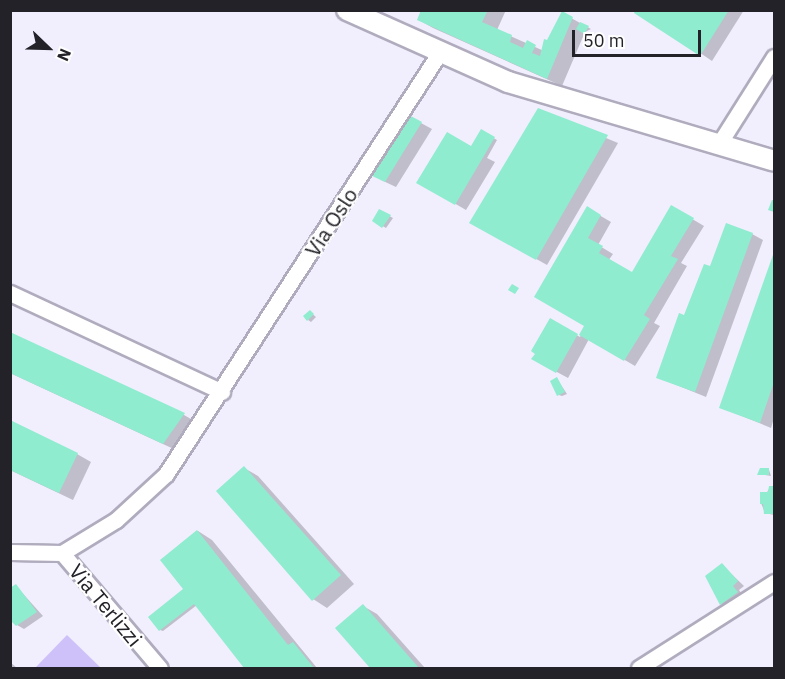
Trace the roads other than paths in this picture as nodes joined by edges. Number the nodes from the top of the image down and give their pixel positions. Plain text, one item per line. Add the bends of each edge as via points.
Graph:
1 (347, 10) edge
2 (440, 52) junction
3 (774, 57) edge
4 (719, 144) junction
5 (774, 161) edge
6 (10, 293) edge
7 (222, 393) junction
8 (10, 552) edge
9 (62, 553) junction
10 (774, 582) edge
11 (160, 669) edge
12 (639, 669) edge

1 - 2 street
2 - 4 street via 508,82
2 - 7 street, Via Oslo
3 - 4 street
4 - 5 street
6 - 7 street
7 - 9 street, Via Oslo via 166,474 116,520
8 - 9 street, Via Terlizzi
9 - 11 street, Via Terlizzi
10 - 12 street

